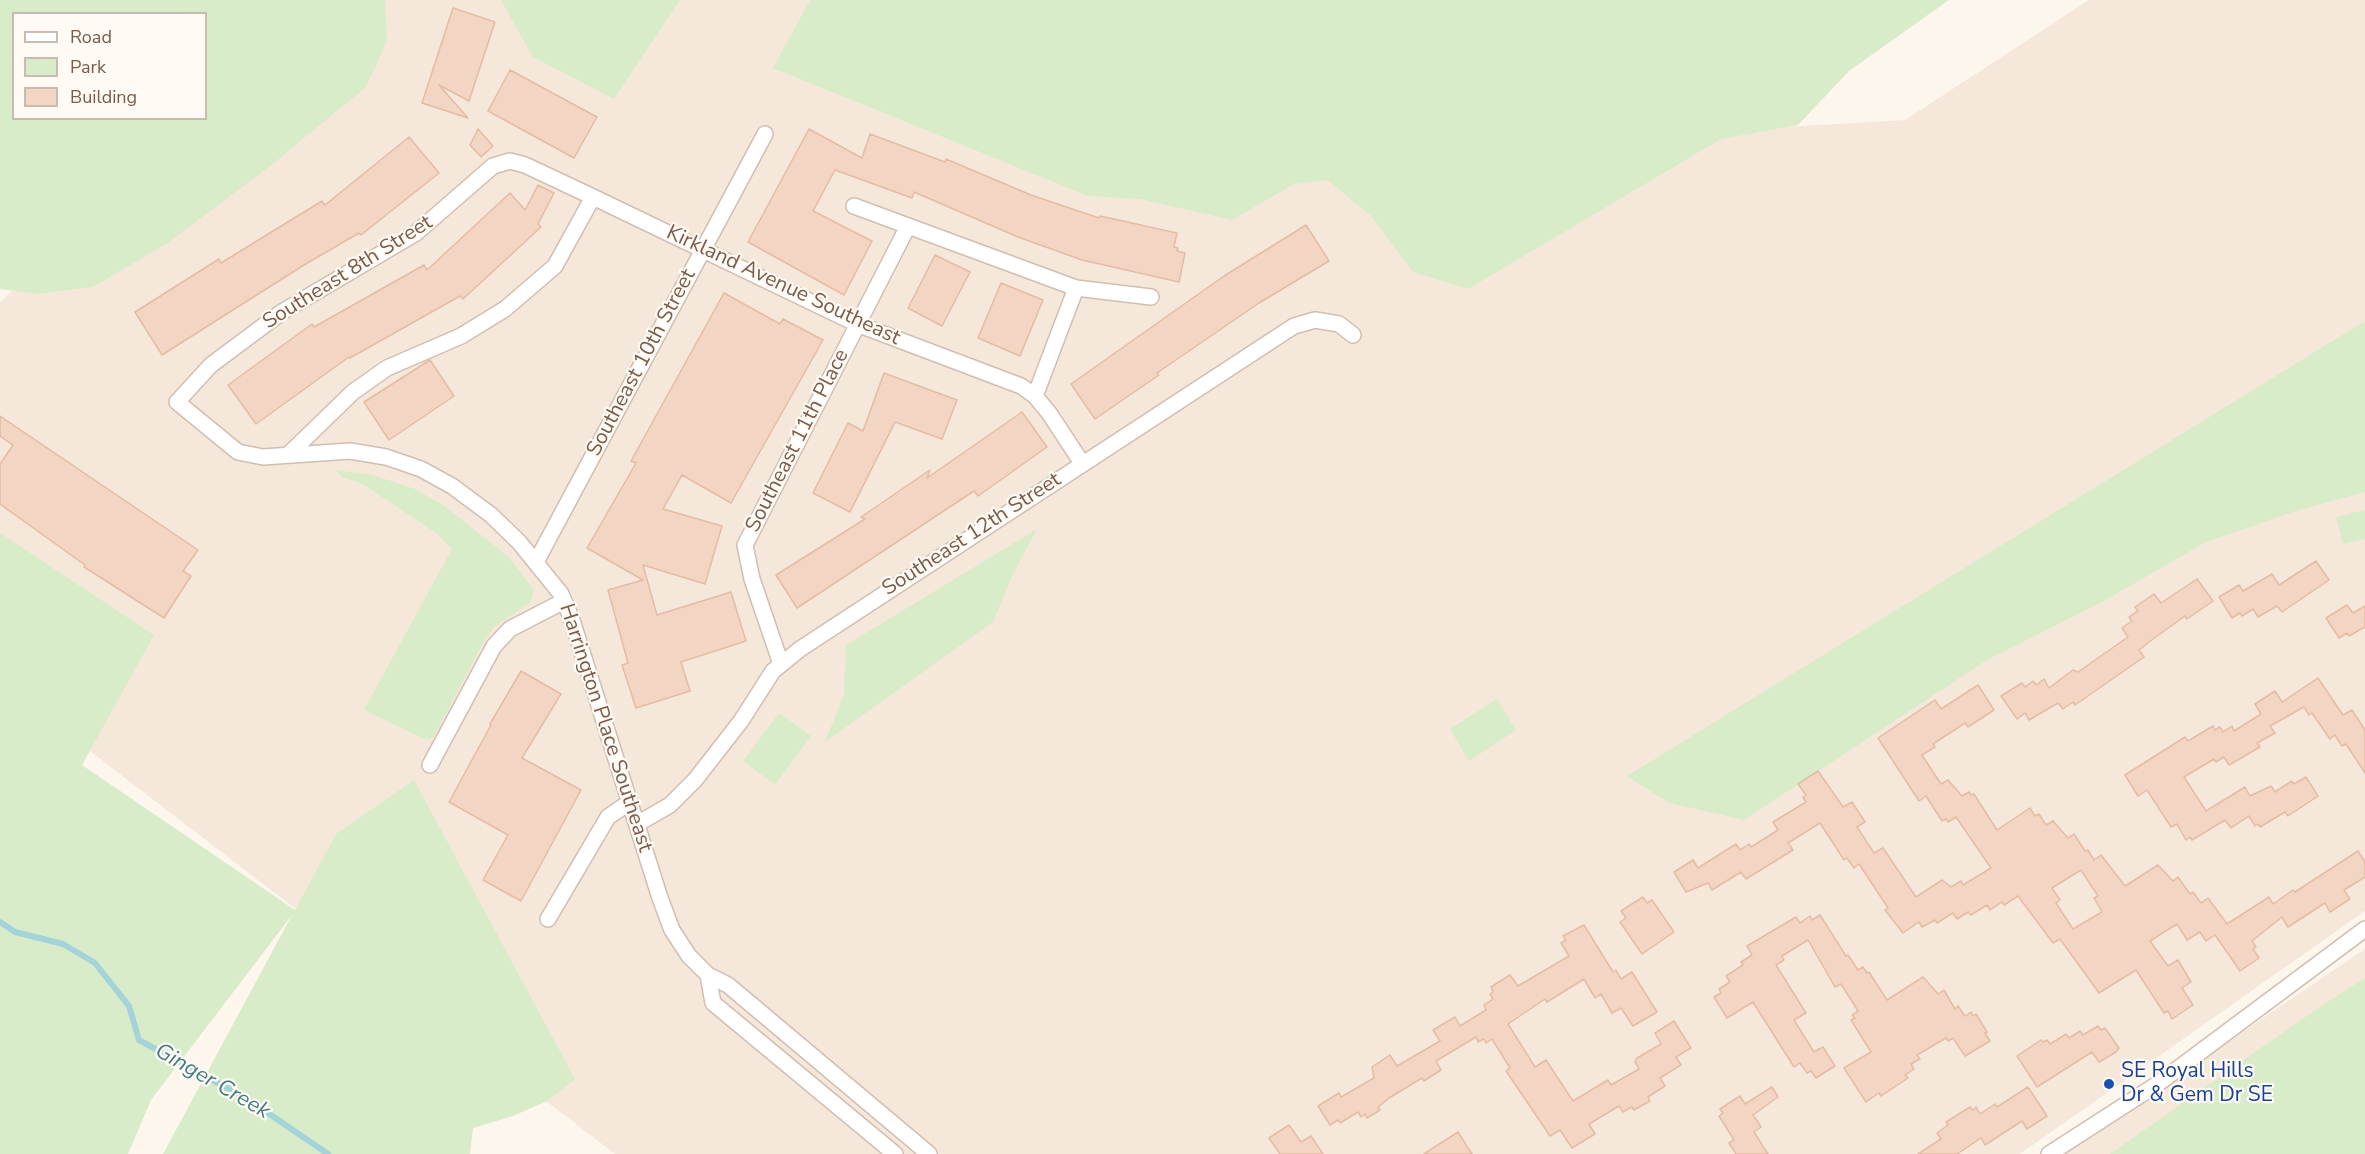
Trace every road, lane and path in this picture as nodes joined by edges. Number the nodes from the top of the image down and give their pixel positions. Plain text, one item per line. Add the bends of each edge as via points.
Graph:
1 (765, 134) dead end
2 (525, 165) joint
3 (593, 197) junction
4 (854, 206) dead end
5 (908, 226) junction
6 (703, 250) junction
7 (1076, 288) junction
8 (1151, 297) dead end
9 (857, 324) junction
10 (1353, 335) dead end
11 (1035, 396) junction
12 (177, 402) joint
13 (288, 455) junction
14 (1082, 463) junction
15 (536, 561) junction
16 (564, 602) junction
17 (781, 664) junction
18 (430, 765) dead end
19 (630, 802) junction
20 (637, 824) junction
21 (548, 919) dead end
22 (2365, 929) edge
23 (708, 975) junction
24 (895, 1154) edge
25 (929, 1154) edge
26 (2049, 1154) edge

1 - 6 street, Southeast 10th Street
2 - 3 street, Kirkland Avenue Southeast
2 - 12 street, Southeast 8th Street via 510,161 493,166 416,233 282,312 237,345 211,365
3 - 6 street, Kirkland Avenue Southeast
3 - 13 street via 555,267 522,295 460,336 379,374 353,392
4 - 5 street
5 - 7 street
5 - 9 street, Southeast 11th Place
6 - 9 street, Kirkland Avenue Southeast
6 - 15 street, Southeast 10th Street
7 - 8 street
7 - 11 street
9 - 11 street, Kirkland Avenue Southeast via 1021,386
9 - 17 street, Southeast 11th Place via 745,545 752,579
10 - 14 street, Southeast 12th Street via 1339,324 1315,320 1294,326
11 - 14 street, Kirkland Avenue Southeast
12 - 13 street, Harrington Place Southeast via 238,452 263,457
13 - 15 street, Harrington Place Southeast via 350,451 422,469 491,515
14 - 17 street, Southeast 12th Street
15 - 16 street, Harrington Place Southeast
16 - 18 street via 510,629 494,646
16 - 19 street, Harrington Place Southeast
17 - 20 street, Southeast 12th Street via 695,780 670,805
19 - 20 street, Harrington Place Southeast
19 - 21 street via 608,817
20 - 23 street, Harrington Place Southeast via 672,930
22 - 26 street via 2156,1084
23 - 24 street via 713,1003
23 - 25 street, Harrington Place Southeast via 728,985

